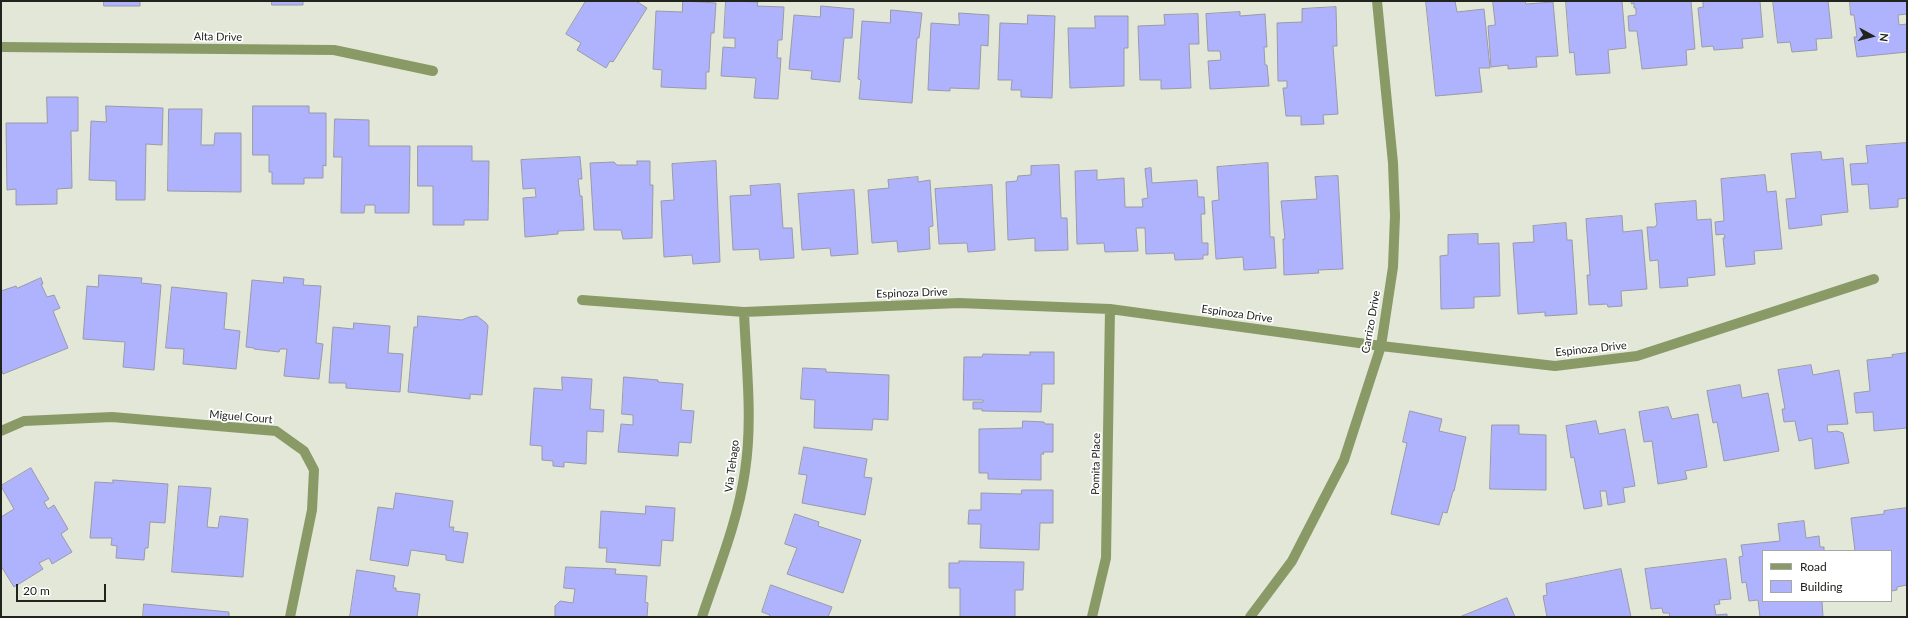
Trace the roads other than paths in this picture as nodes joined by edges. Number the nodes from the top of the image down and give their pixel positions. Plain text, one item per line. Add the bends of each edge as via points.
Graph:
1 (1377, 1) edge
2 (1, 46) edge
3 (433, 71) dead end
4 (1874, 279) dead end
5 (582, 300) dead end
6 (1110, 309) junction
7 (744, 312) junction
8 (1381, 346) junction
9 (1, 430) edge
10 (290, 617) edge
11 (702, 617) edge
12 (1092, 617) edge
13 (1250, 617) edge

1 - 8 street, Carrizo Drive via 1393,163 1395,216 1393,267
2 - 3 street, Alta Drive via 334,50
4 - 8 street, Espinoza Drive via 1637,356 1555,366
5 - 7 street, Espinoza Drive
6 - 7 street, Espinoza Drive via 959,303
6 - 8 street, Espinoza Drive
6 - 12 street, Pomita Place via 1106,558
7 - 11 street, Via Tehago via 749,419 745,470 738,509
8 - 13 street, Carrizo Drive via 1344,460 1292,561
9 - 10 street, Miguel Court via 24,421 112,417 276,431 304,451 314,470 312,510

